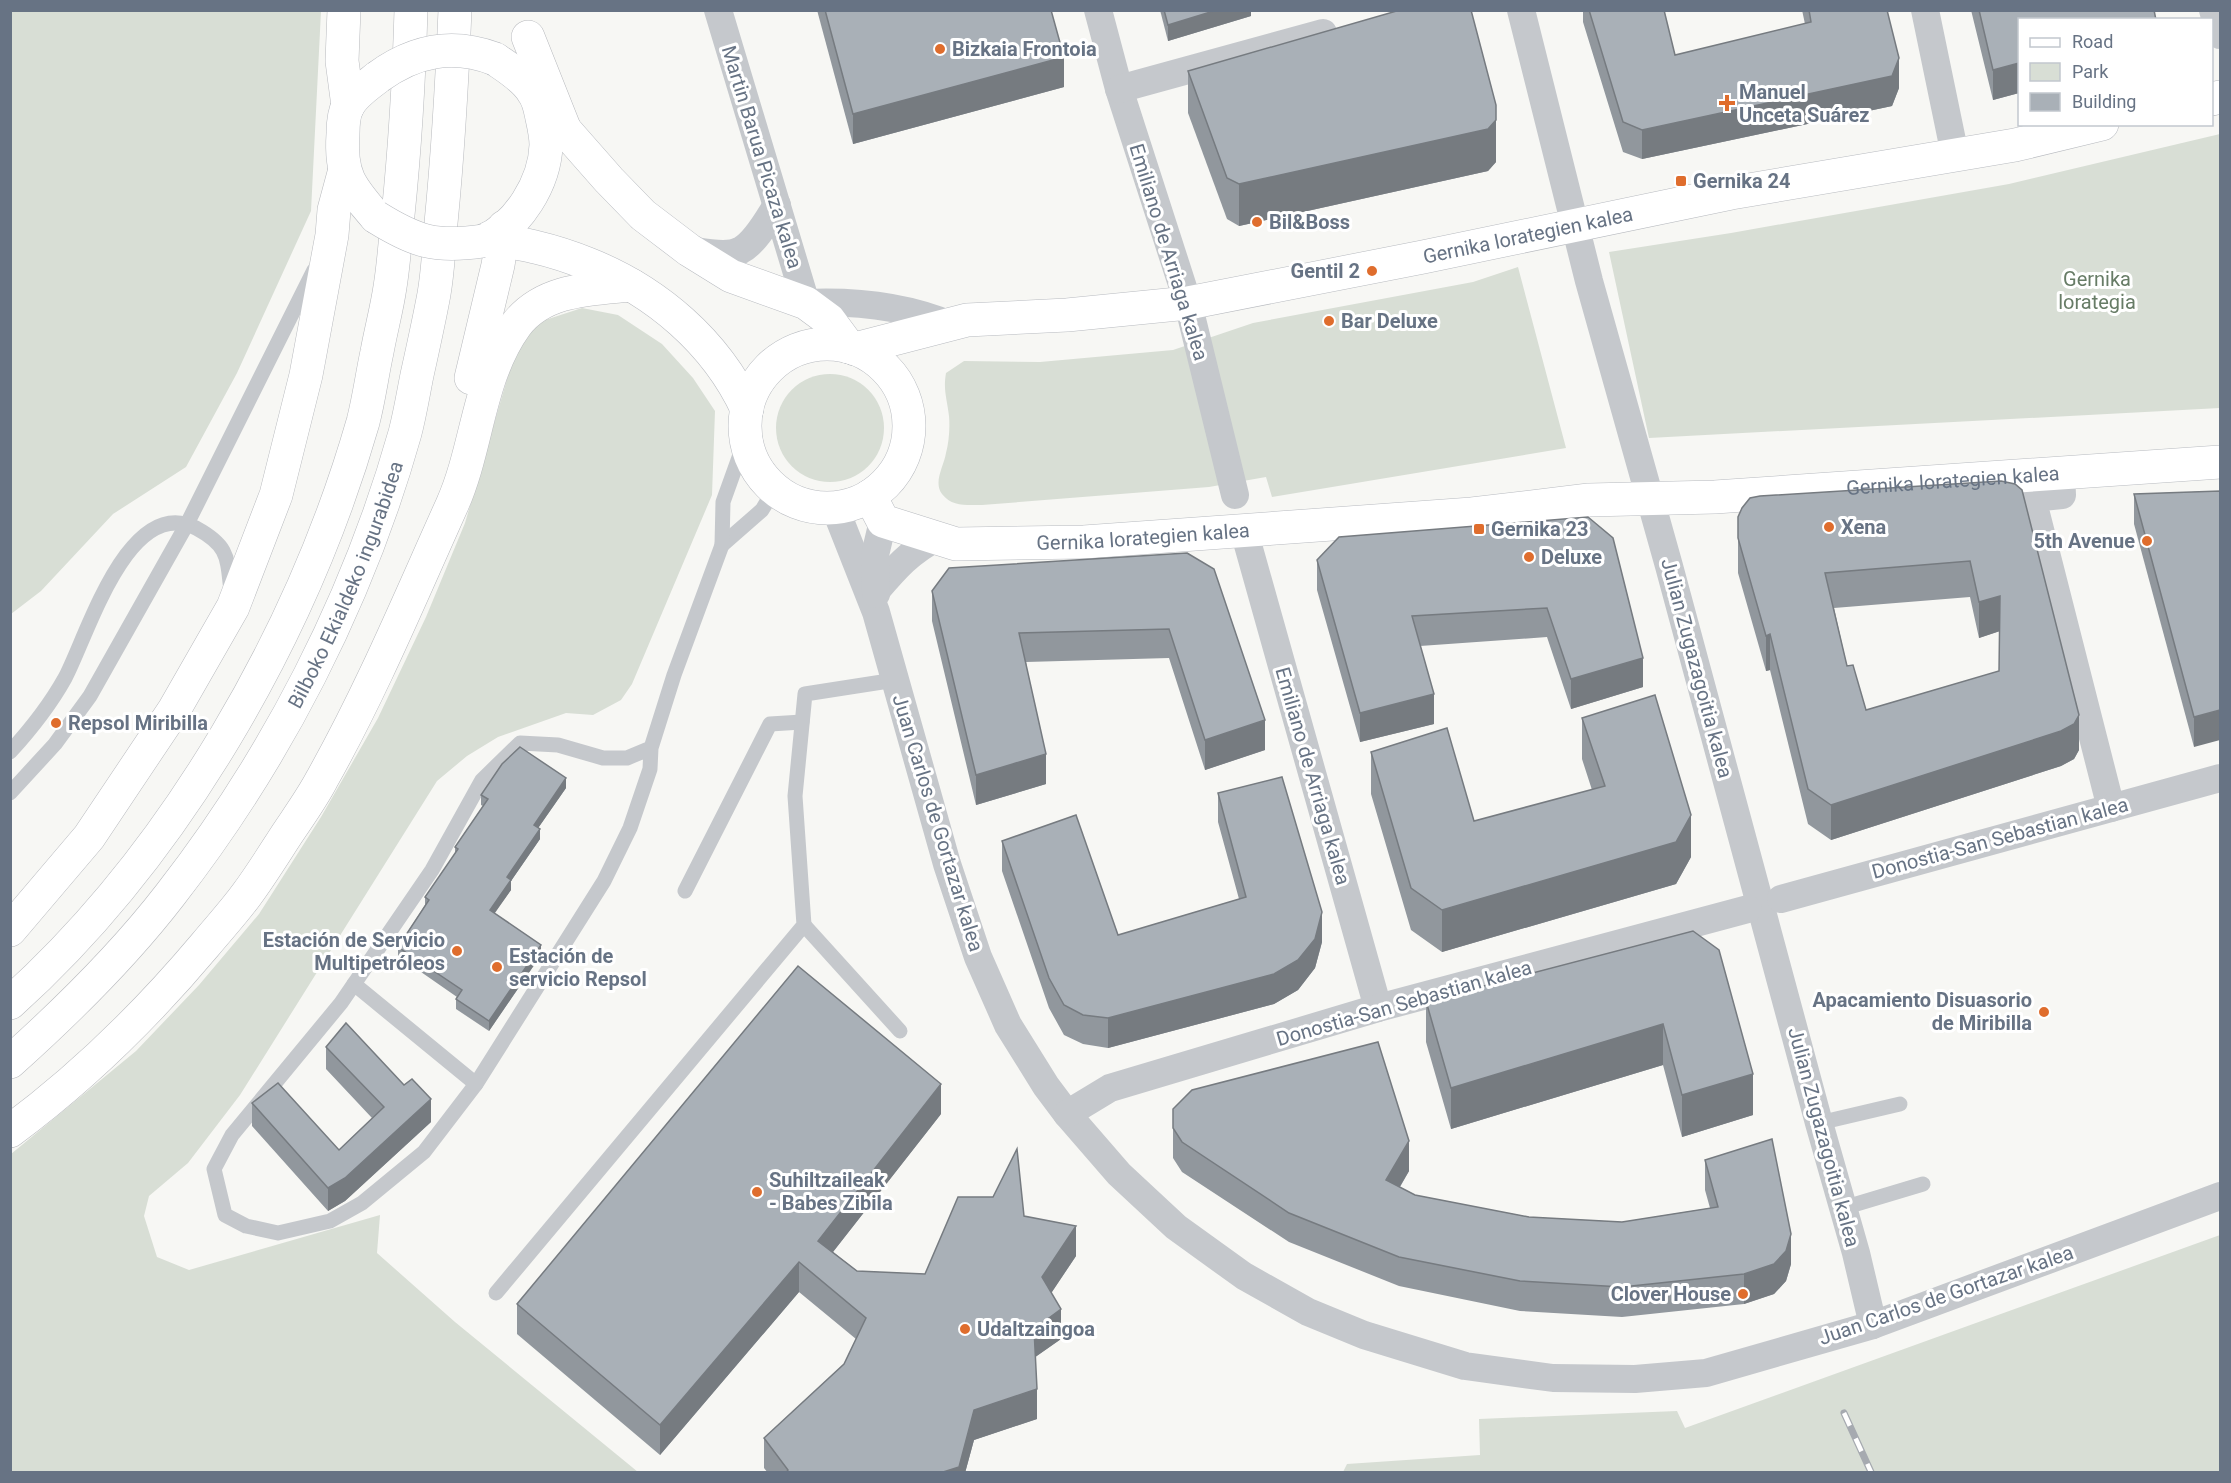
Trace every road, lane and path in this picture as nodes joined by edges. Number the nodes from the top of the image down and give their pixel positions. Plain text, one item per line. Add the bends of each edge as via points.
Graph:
1 (344, 10) edge
2 (411, 10) edge
3 (455, 10) edge
4 (718, 10) edge
5 (1098, 10) edge
6 (1521, 10) edge
7 (1925, 10) edge
8 (2213, 10) edge
9 (527, 24) edge
10 (1347, 26) edge
11 (2220, 35) edge
12 (1119, 89) junction
13 (532, 94) junction
14 (348, 106) junction
15 (2095, 126) edge
16 (565, 130) junction
17 (1955, 155) junction
18 (345, 173) junction
19 (777, 205) junction
20 (1575, 225) junction
21 (332, 235) junction
22 (495, 237) junction
23 (689, 250) junction
24 (632, 285) junction
25 (806, 303) junction
26 (1188, 303) junction
27 (950, 325) junction
28 (852, 348) junction
29 (746, 424) junction
30 (2220, 462) edge
31 (2061, 472) junction
32 (774, 490) junction
33 (1235, 495) dead end
34 (1650, 499) junction
35 (835, 508) junction
36 (876, 508) junction
37 (187, 524) junction
38 (937, 538) junction
39 (722, 545) junction
40 (1248, 545) dead end
41 (427, 557) junction
42 (876, 601) junction
43 (233, 608) junction
44 (895, 680) junction
45 (802, 722) junction
46 (651, 748) junction
47 (10, 752) edge
48 (2220, 778) edge
49 (10, 793) edge
50 (2111, 808) junction
51 (685, 891) dead end
52 (1780, 899) dead end
53 (1748, 909) dead end
54 (804, 924) junction
55 (10, 930) edge
56 (354, 984) junction
57 (10, 1003) edge
58 (1378, 1008) junction
59 (900, 1031) dead end
60 (10, 1062) edge
61 (476, 1084) junction
62 (1900, 1104) dead end
63 (1067, 1114) junction
64 (1819, 1123) junction
65 (10, 1131) edge
66 (1923, 1184) dead end
67 (2220, 1196) edge
68 (1843, 1208) junction
69 (496, 1293) dead end
70 (1873, 1324) junction

1 - 14 main road via 342,61
2 - 57 main road, Bilboko Ekialdeko ingurabidea via 406,130 391,285 363,420 335,510 299,598 258,679 172,817 84,928
3 - 60 main road, Bilboko Ekialdeko ingurabidea via 450,133 434,292 406,431 376,524 339,617 254,773 170,896 109,966
4 - 19 street, Martin Barua Picaza kalea
5 - 12 street, Emiliano de Arriaga kalea
6 - 20 street, Julian Zugazagoitia kalea
7 - 17 street
8 - 11 street
9 - 13 main road
9 - 16 main road
10 - 12 street
12 - 26 street, Emiliano de Arriaga kalea
13 - 14 main road, bridge via 495,59 475,51 437,51 396,64
13 - 16 main road
13 - 22 main road via 546,145 542,170 519,214
14 - 18 main road via 343,127
15 - 17 main road, Gernika lorategien kalea
16 - 23 main road via 643,215
17 - 20 main road, Gernika lorategien kalea via 1731,193
18 - 21 main road via 334,210
18 - 22 main road, bridge via 376,217 403,234 456,245
19 - 23 street via 762,230 741,251 715,254
19 - 25 street, Martin Barua Picaza kalea
20 - 26 main road, Gernika lorategien kalea
20 - 34 street, Julian Zugazagoitia kalea
21 - 37 lane
21 - 43 main road via 306,375 276,495
22 - 24 main road via 588,264
22 - 41 main road via 498,265
23 - 25 main road via 731,276
24 - 29 main road via 681,320 706,346 735,382
24 - 41 main road via 555,296 536,305 518,322 501,347 453,502
25 - 27 street via 844,302 926,314
25 - 28 main road via 829,320
26 - 27 main road, Gernika lorategien kalea via 967,320
26 - 33 street, Emiliano de Arriaga kalea
27 - 28 main road, Gernika lorategien kalea
28 - 29 main road via 827,344 800,349 776,362 757,383
28 - 36 main road via 878,361 896,381 906,404 909,431 903,456
29 - 32 main road via 751,458
29 - 39 lane via 723,502
30 - 31 main road, Gernika lorategien kalea
31 - 34 main road, Gernika lorategien kalea
31 - 50 street via 2062,495 2032,498
32 - 35 main road via 792,501
32 - 39 lane via 762,510
34 - 38 main road, Gernika lorategien kalea via 1589,500 1472,514 1084,542 956,544
34 - 64 street, Julian Zugazagoitia kalea
35 - 36 main road via 853,504
35 - 42 street, Juan Carlos de Gortazar kalea
36 - 38 main road, Gernika lorategien kalea
36 - 42 street, Juan Carlos de Gortazar kalea
37 - 43 lane via 211,536 227,555
37 - 47 lane via 171,523 150,531 124,555 64,678 34,726
37 - 49 lane via 90,696 55,744
38 - 42 street via 923,544 898,565
39 - 46 lane
40 - 58 street, Emiliano de Arriaga kalea
41 - 65 main road via 406,614 321,781 246,895 136,1022
42 - 44 street, Juan Carlos de Gortazar kalea
43 - 55 main road via 174,711 89,837
44 - 45 lane via 805,694
44 - 63 street, Juan Carlos de Gortazar kalea via 947,864 978,957 1008,1025
45 - 51 lane via 770,724
45 - 54 lane via 795,796
46 - 56 lane via 627,758 603,758 558,745 520,743 482,780 432,870
46 - 61 lane via 650,768 630,828 604,881
48 - 50 street, Donostia-San Sebastian kalea
50 - 52 street, Donostia-San Sebastian kalea
53 - 58 street, Donostia-San Sebastian kalea
54 - 59 lane
54 - 69 lane
56 - 61 lane
56 - 61 lane via 232,1136 214,1169 225,1215 246,1226 278,1233 330,1221 362,1203 424,1152
58 - 63 street, Donostia-San Sebastian kalea via 1110,1088
62 - 64 lane
63 - 70 street, Juan Carlos de Gortazar kalea via 1119,1174 1176,1227 1244,1276 1308,1312 1364,1335 1465,1366 1553,1378 1635,1379 1706,1373
64 - 68 street, Julian Zugazagoitia kalea
66 - 68 lane
67 - 70 street, Juan Carlos de Gortazar kalea
68 - 70 street, Julian Zugazagoitia kalea

